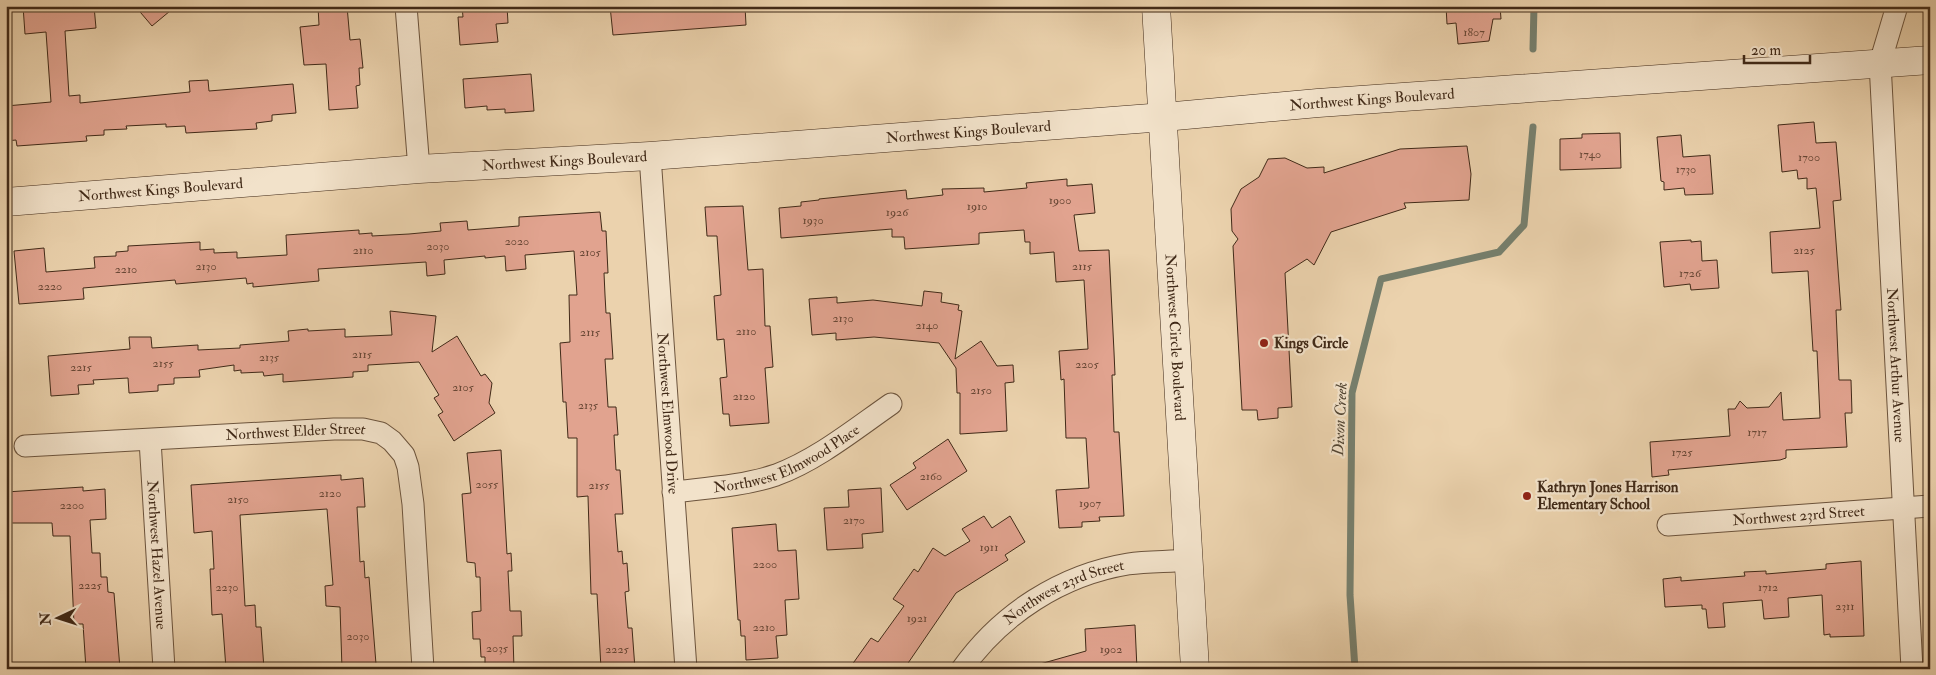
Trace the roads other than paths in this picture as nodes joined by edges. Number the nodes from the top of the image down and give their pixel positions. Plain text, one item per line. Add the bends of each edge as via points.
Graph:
1 (406, 6) edge
2 (1156, 6) edge
3 (1897, 6) edge
4 (1930, 60) edge
5 (1880, 63) junction
6 (1164, 117) junction
7 (650, 156) junction
8 (419, 169) junction
9 (6, 202) edge
10 (891, 404) dead end
11 (150, 440) junction
12 (25, 446) dead end
13 (673, 492) junction
14 (1930, 506) edge
15 (1903, 508) junction
16 (1668, 526) dead end
17 (1189, 560) junction
18 (164, 669) edge
19 (423, 669) edge
20 (686, 669) edge
21 (962, 669) edge
22 (1195, 669) edge
23 (1912, 669) edge

1 - 8 street
2 - 6 main road, Northwest Circle Boulevard
3 - 5 street, Northwest Arthur Avenue
4 - 5 main road, Northwest Kings Boulevard
5 - 6 main road, Northwest Kings Boulevard
5 - 15 street, Northwest Arthur Avenue
6 - 7 main road, Northwest Kings Boulevard
6 - 17 main road, Northwest Circle Boulevard
7 - 8 main road, Northwest Kings Boulevard
7 - 13 street, Northwest Elmwood Drive
8 - 9 main road, Northwest Kings Boulevard
10 - 13 street, Northwest Elmwood Place via 802,464 776,475 734,486
11 - 12 street, Northwest Elder Street
11 - 18 street, Northwest Hazel Avenue
11 - 19 street, Northwest Elder Street via 334,428 363,429 381,433 392,440 404,455 408,467
13 - 20 street, Northwest Elmwood Drive
14 - 15 street, Northwest 23rd Street
15 - 16 street, Northwest 23rd Street
15 - 23 street, Northwest Arthur Avenue
17 - 21 street, Northwest 23rd Street via 1129,564 1100,570 1067,583 1030,601 994,630
17 - 22 main road, Northwest Circle Boulevard

